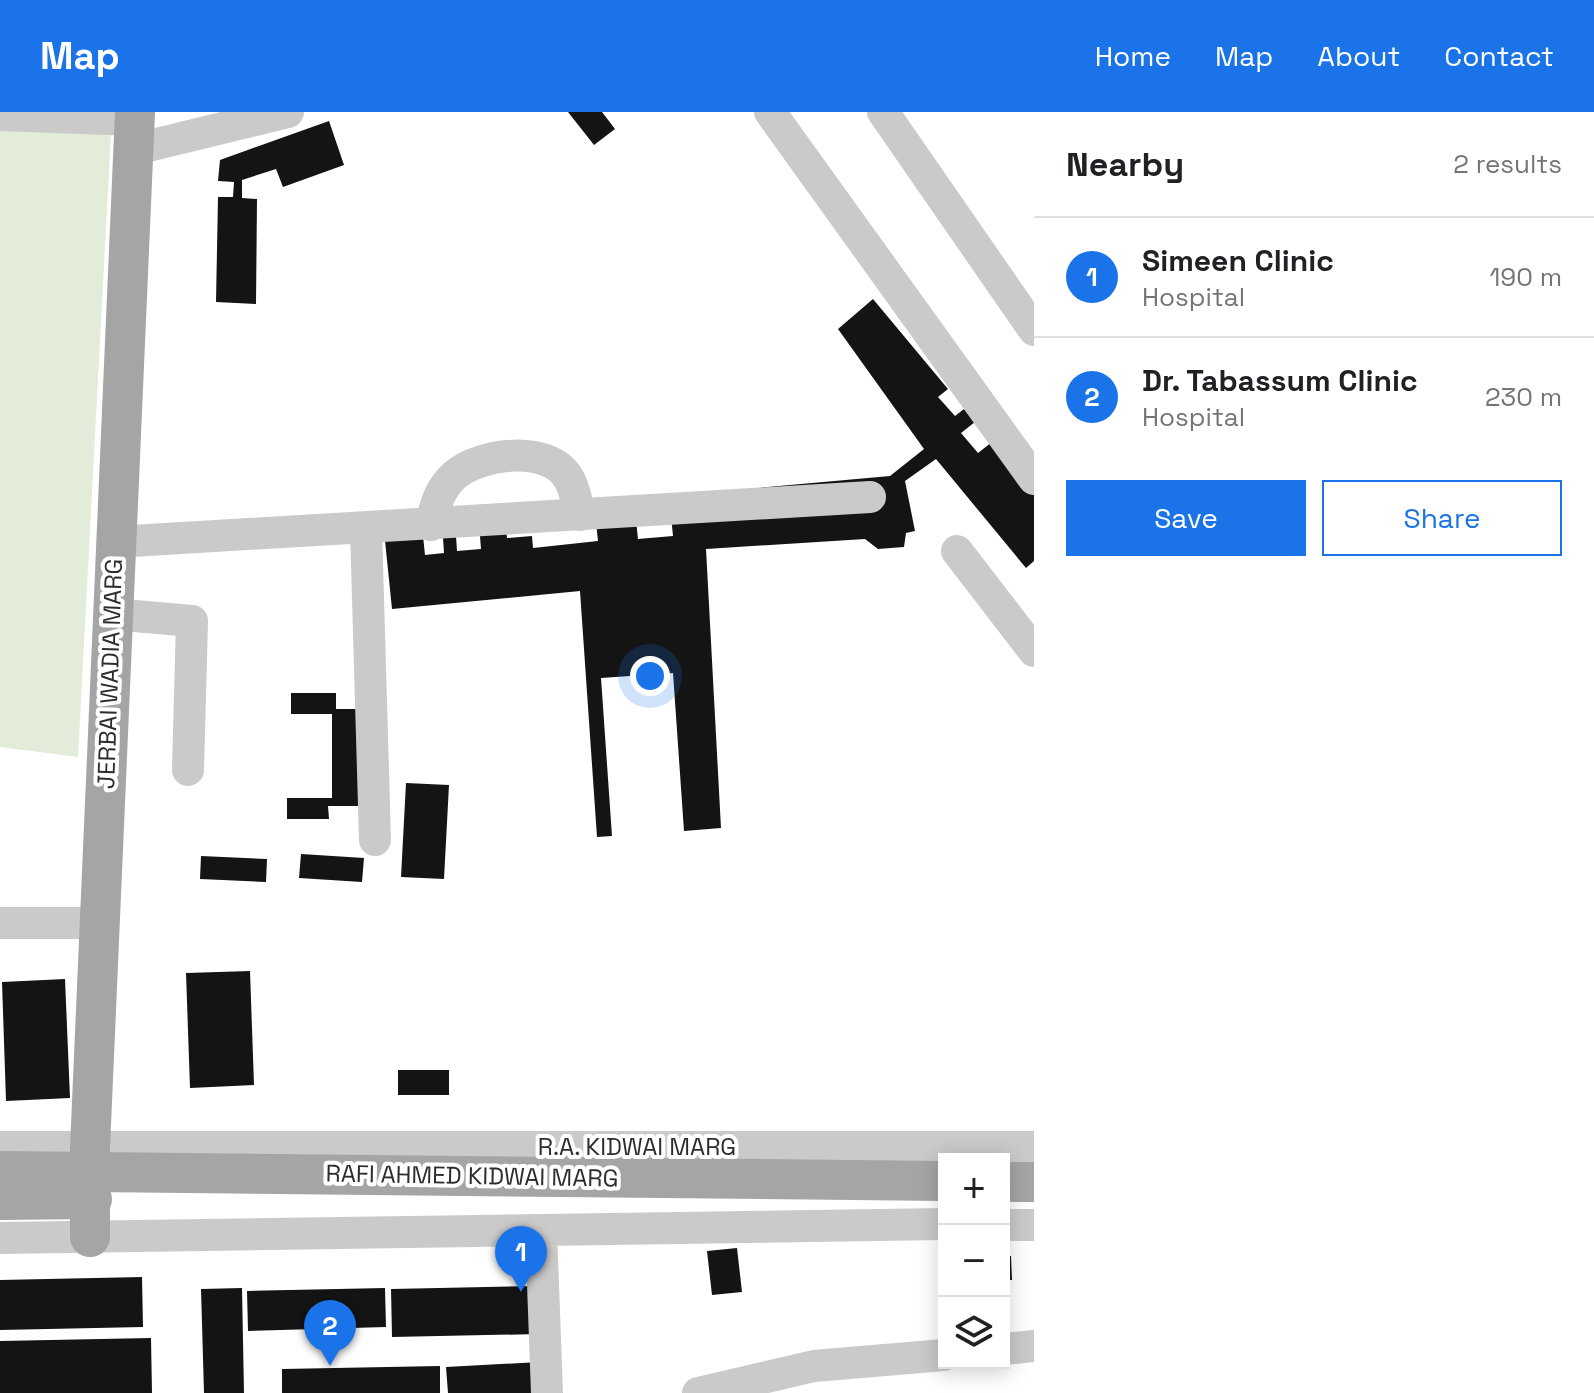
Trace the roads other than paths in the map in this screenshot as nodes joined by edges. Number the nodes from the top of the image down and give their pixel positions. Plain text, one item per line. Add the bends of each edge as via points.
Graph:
1 (288, 112) edge
2 (770, 112) edge
3 (883, 112) edge
4 (0, 115) edge
5 (136, 127) edge
6 (1034, 330) edge
7 (1034, 479) edge
8 (870, 497) dead end
9 (580, 515) junction
10 (431, 525) junction
11 (366, 529) junction
12 (115, 542) junction
13 (957, 551) dead end
14 (112, 614) junction
15 (1034, 651) edge
16 (188, 770) dead end
17 (375, 840) dead end
18 (0, 923) edge
19 (100, 923) junction
20 (0, 1147) edge
21 (1034, 1147) edge
22 (0, 1171) edge
23 (938, 1181) edge
24 (1010, 1182) edge
25 (1034, 1182) edge
26 (90, 1189) junction
27 (0, 1200) edge
28 (938, 1200) edge
29 (1010, 1200) edge
30 (1034, 1200) edge
31 (938, 1224) edge
32 (1010, 1225) edge
33 (1034, 1225) edge
34 (541, 1230) junction
35 (0, 1238) edge
36 (1034, 1346) edge
37 (1010, 1348) edge
38 (938, 1356) edge
39 (547, 1393) edge
40 (698, 1393) edge

1 - 5 street
2 - 7 street
3 - 6 street
4 - 5 street
5 - 12 main road, JERBAI WADIA MARG
8 - 9 street
9 - 10 street
9 - 10 street via 569,477 543,460 514,454 481,461 455,475 436,499
10 - 11 street
11 - 12 street
11 - 17 street
12 - 14 main road, JERBAI WADIA MARG
13 - 15 street
14 - 16 street via 192,621
14 - 19 main road, JERBAI WADIA MARG
18 - 19 street
19 - 26 main road, JERBAI WADIA MARG
20 - 26 street, R.A. KIDWAI MARG
21 - 26 street, R.A. KIDWAI MARG
22 - 26 main road, RAFI AHMED KIDWAI MARG
23 - 26 main road, RAFI AHMED KIDWAI MARG
24 - 25 main road
26 - 27 main road
26 - 28 main road
26 - 34 street, R.A. KIDWAI MARG
26 - 35 street, R.A. KIDWAI MARG
29 - 30 main road
31 - 34 street, R.A. KIDWAI MARG
32 - 33 street
34 - 39 street
36 - 37 street
38 - 40 street via 814,1366

